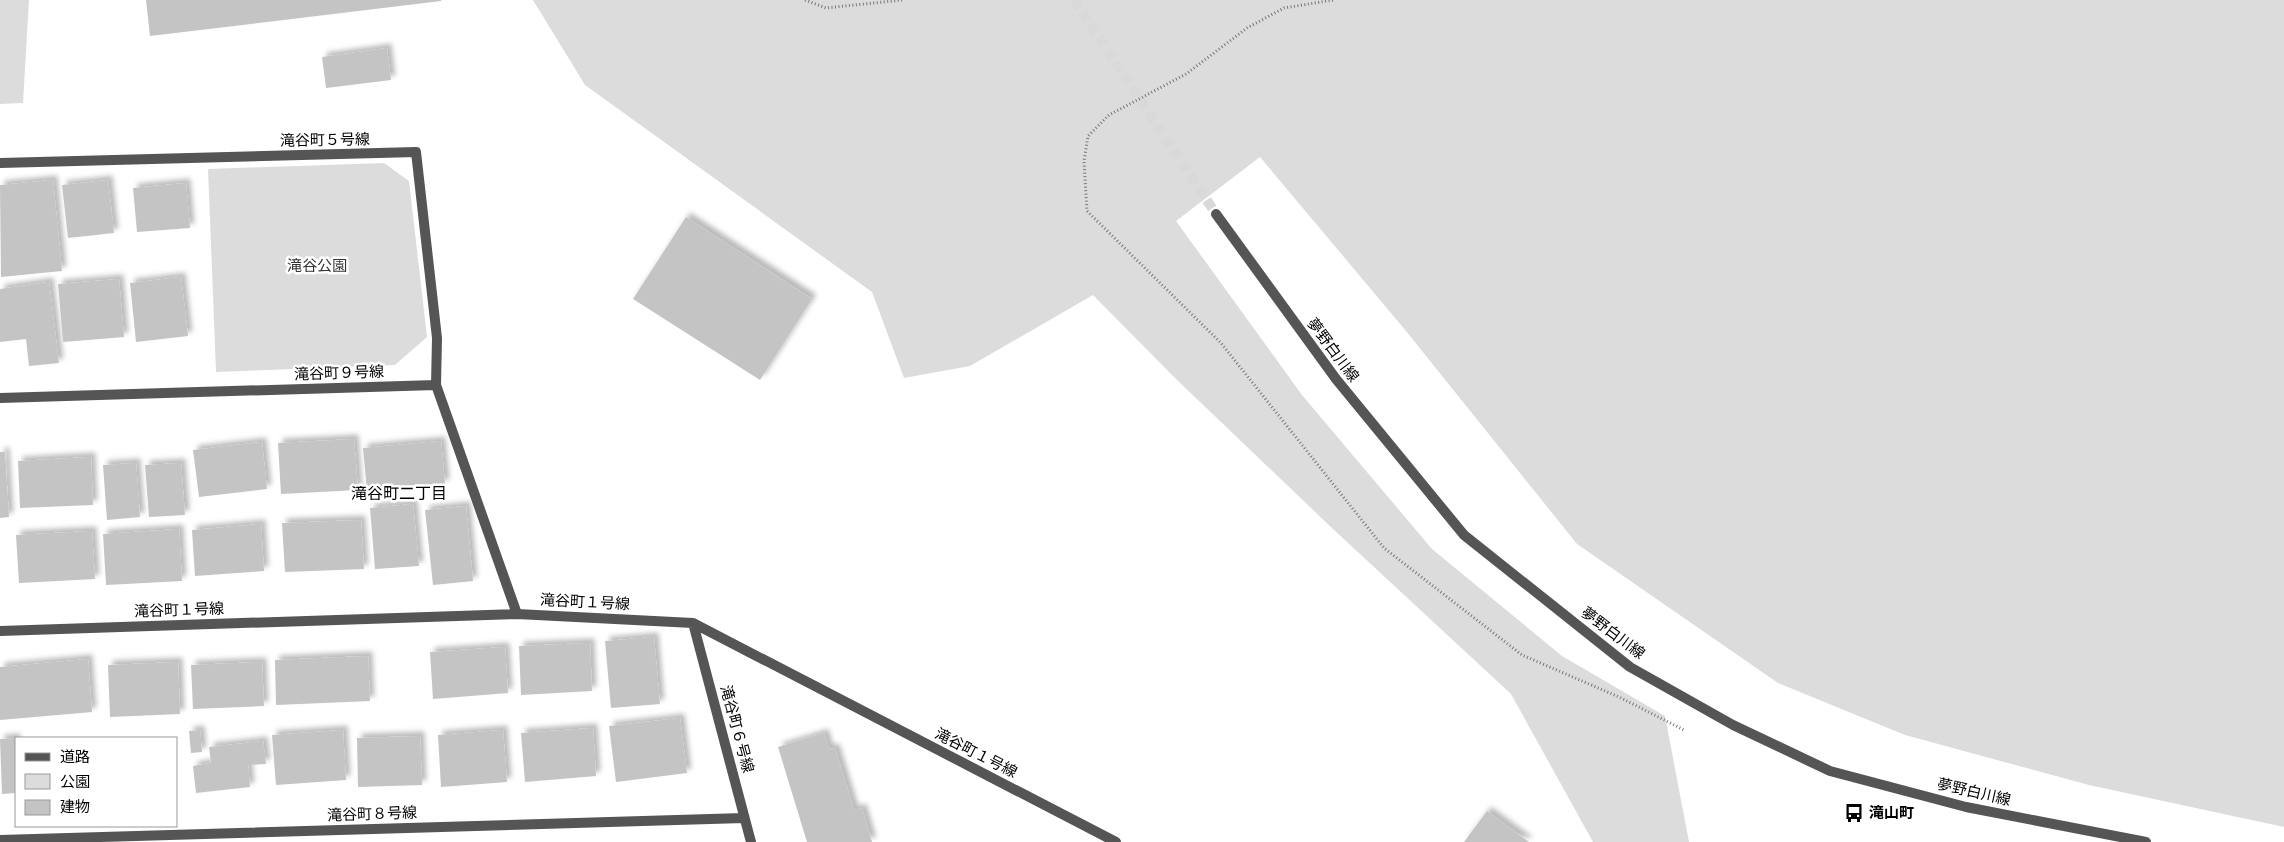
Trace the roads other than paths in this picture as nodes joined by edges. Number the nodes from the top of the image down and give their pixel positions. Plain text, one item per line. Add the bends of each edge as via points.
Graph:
1 (0, 163) edge
2 (1216, 214) tunnel mouth
3 (436, 385) junction
4 (0, 398) edge
5 (517, 614) junction
6 (693, 623) junction
7 (0, 630) edge
8 (744, 818) junction
9 (0, 840) edge
10 (751, 842) edge
11 (1116, 842) edge
12 (2146, 842) edge

1 - 3 street, 滝谷町５号線 via 416,152 437,338
2 - 12 street, 夢野白川線 via 1336,380 1464,535 1630,667 1733,724 1830,771 1966,808
3 - 4 street, 滝谷町９号線
3 - 5 street
5 - 6 street, 滝谷町１号線
5 - 7 street, 滝谷町１号線
6 - 8 street, 滝谷町６号線
6 - 11 street, 滝谷町１号線
8 - 9 street, 滝谷町８号線
8 - 10 street, 滝谷町６号線

